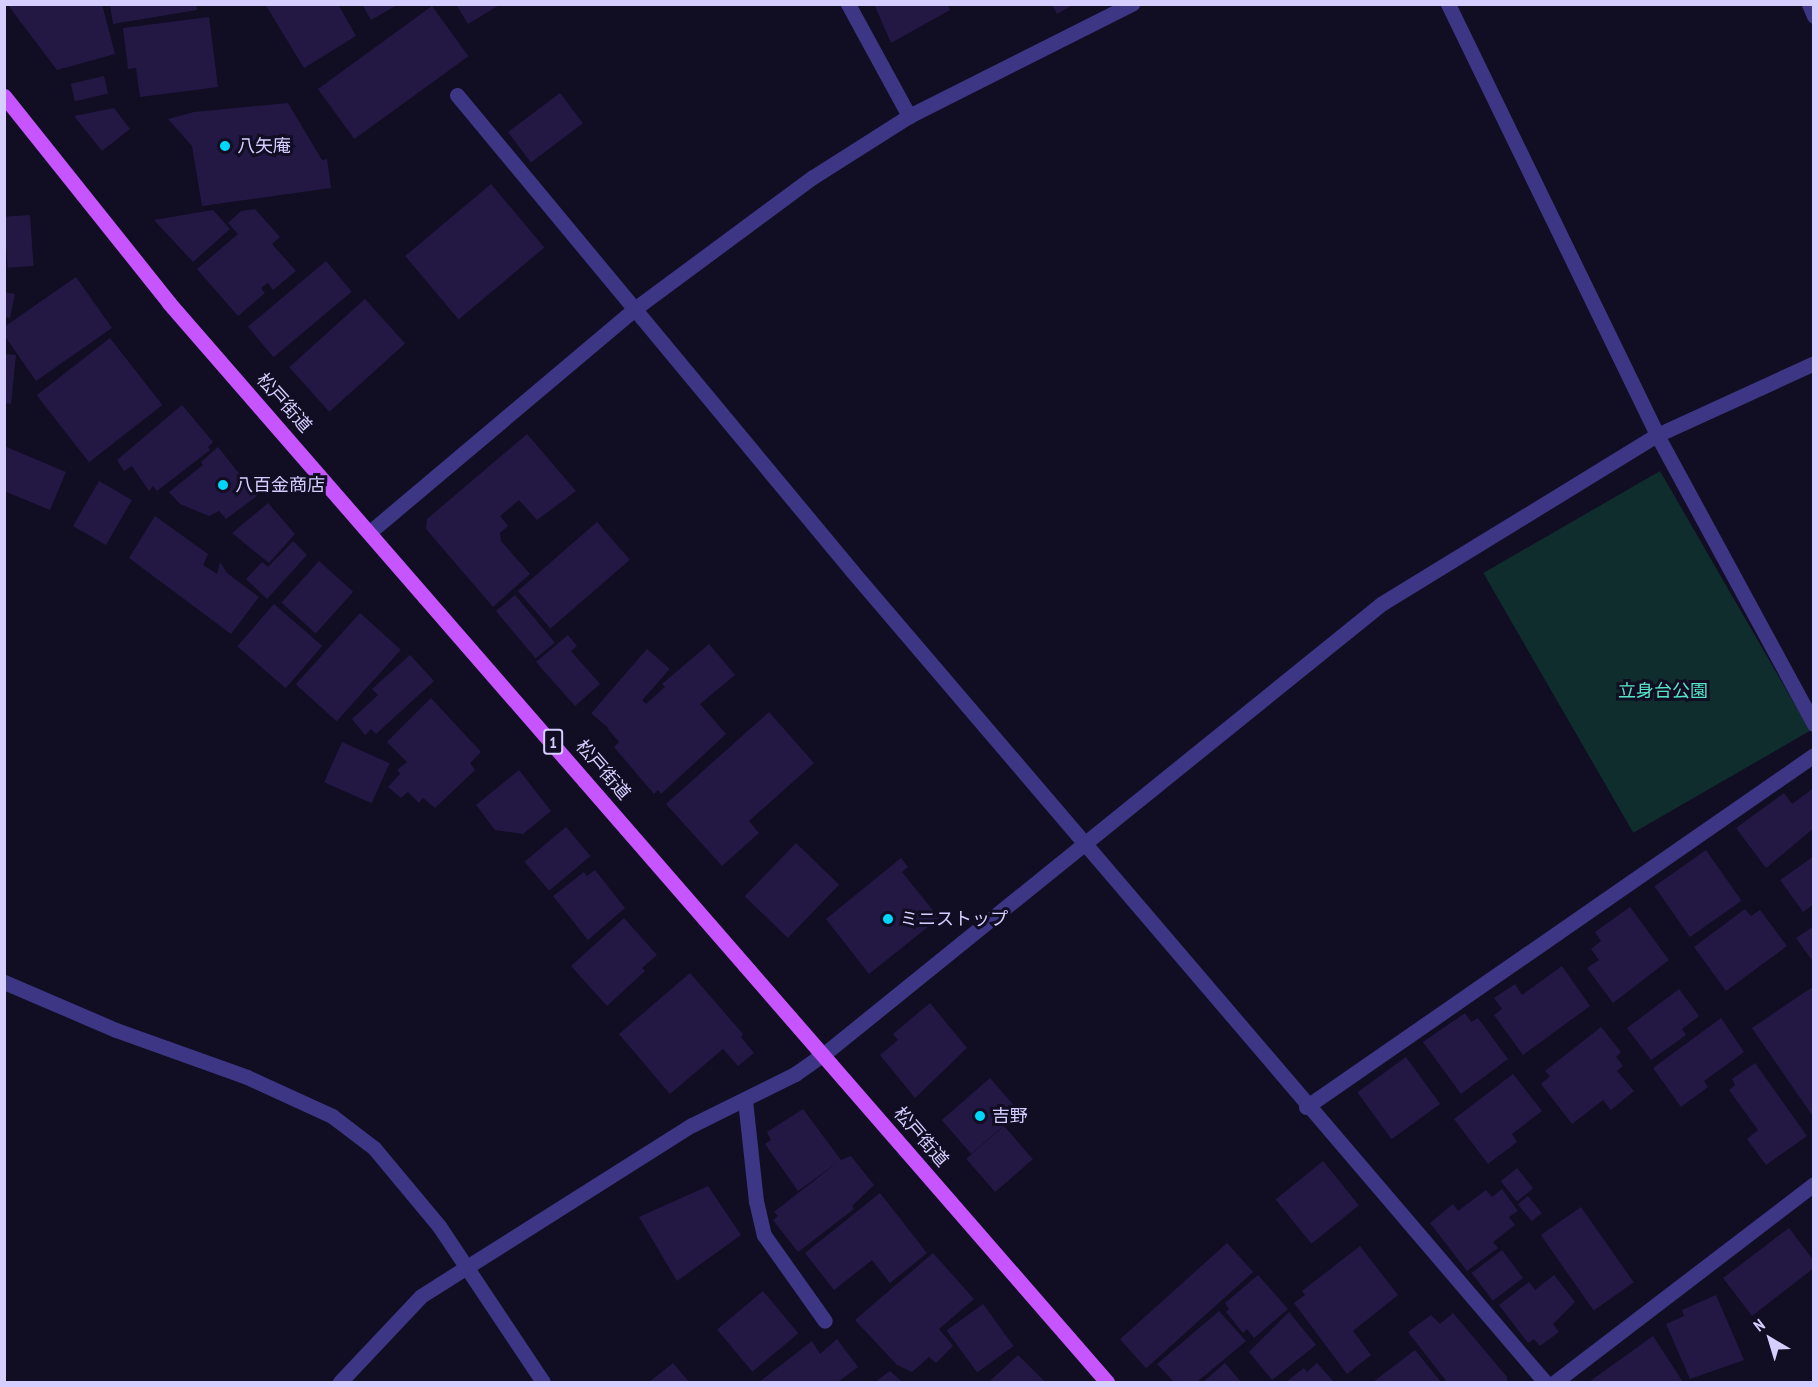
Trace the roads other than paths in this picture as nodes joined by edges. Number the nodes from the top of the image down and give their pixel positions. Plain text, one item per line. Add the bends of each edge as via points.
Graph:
1 (848, 4) edge
2 (1132, 4) edge
3 (1448, 4) edge
4 (1809, 4) edge
5 (1814, 16) edge
6 (457, 94) dead end
7 (4, 96) edge
8 (909, 116) junction
9 (633, 310) junction
10 (1814, 363) edge
11 (1657, 435) junction
12 (371, 531) junction
13 (1814, 724) edge
14 (1814, 755) edge
15 (1085, 841) junction
16 (4, 982) edge
17 (824, 1054) junction
18 (745, 1100) junction
19 (1306, 1107) junction
20 (1814, 1184) edge
21 (465, 1267) junction
22 (825, 1321) dead end
23 (340, 1383) edge
24 (543, 1383) edge
25 (1107, 1383) edge
26 (1545, 1383) edge
27 (1556, 1383) edge

1 - 8 street
2 - 8 street
3 - 11 street
4 - 5 street
6 - 9 street
7 - 12 main road, 松戸街道 / 1 via 169,303
8 - 9 street via 813,177
9 - 12 street
9 - 15 street
10 - 11 street
11 - 13 street
11 - 15 street via 1381,604
12 - 17 main road, 松戸街道 / 1
14 - 19 street
15 - 17 street
15 - 19 street
16 - 21 street via 116,1030 247,1077 332,1116 374,1148 396,1171 440,1226
17 - 18 street
17 - 25 main road, 松戸街道 / 1
18 - 21 street via 692,1125
18 - 22 street via 756,1201 764,1234
19 - 26 street
20 - 27 street
21 - 23 street via 421,1296
21 - 24 street

